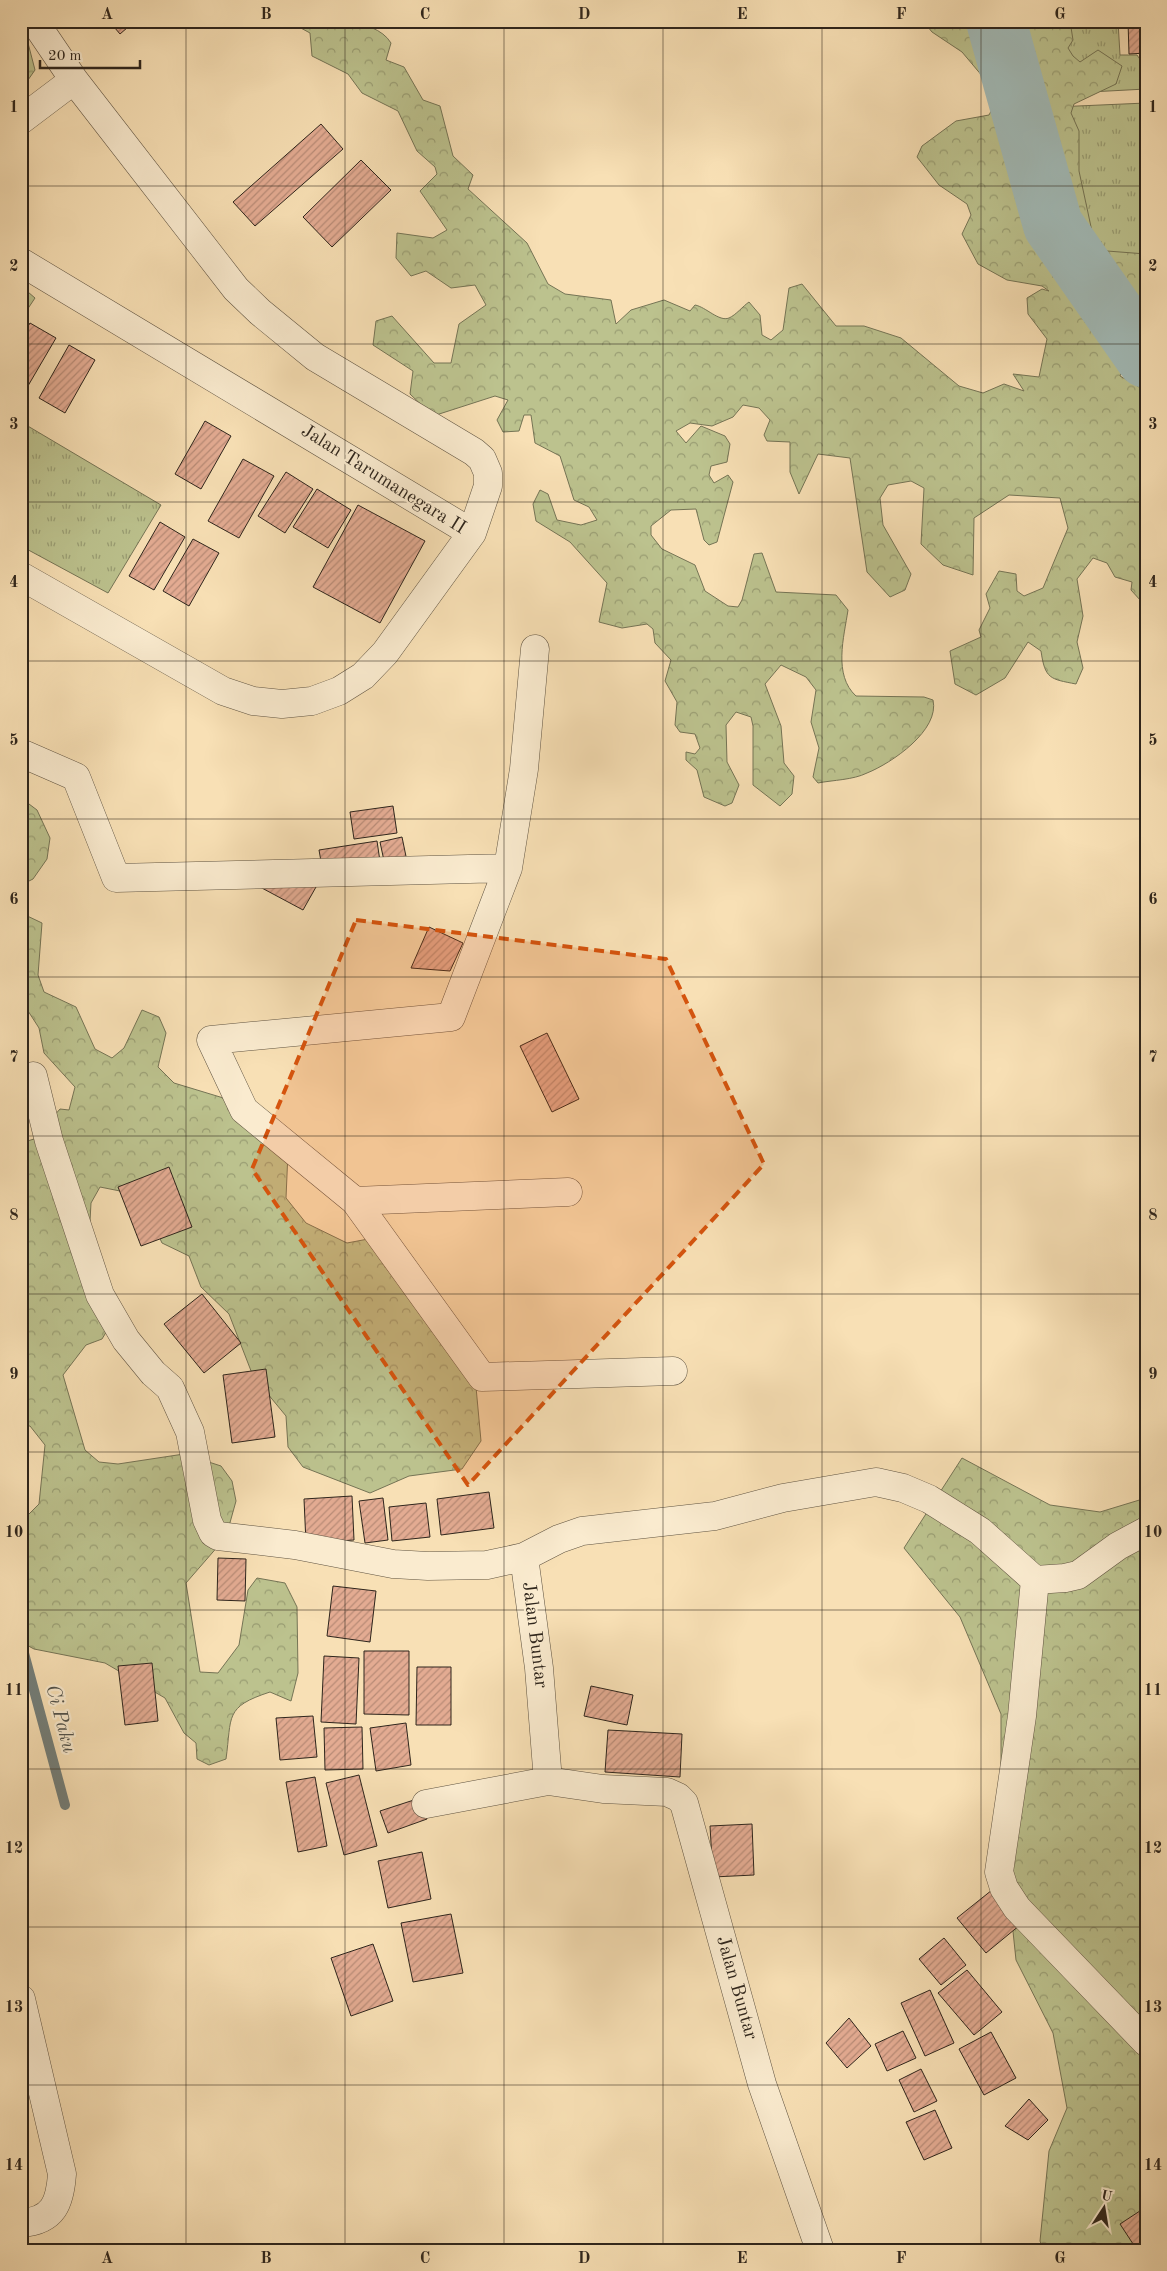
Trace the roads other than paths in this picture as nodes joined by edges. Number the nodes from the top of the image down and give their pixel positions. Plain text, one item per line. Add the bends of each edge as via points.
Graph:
1 (34, 21) edge
2 (74, 80) junction
3 (21, 120) edge
4 (21, 262) edge
5 (472, 533) junction
6 (21, 576) edge
7 (535, 649) dead end
8 (21, 753) edge
9 (508, 868) junction
10 (33, 1076) dead end
11 (568, 1192) dead end
12 (355, 1201) junction
13 (673, 1371) dead end
14 (1146, 1531) edge
15 (524, 1557) junction
16 (1035, 1580) junction
17 (548, 1781) junction
18 (426, 1804) dead end
19 (21, 1998) edge
20 (1146, 2042) edge
21 (21, 2222) edge
22 (820, 2250) edge

1 - 2 street
2 - 3 street
2 - 5 street via 236,289 260,312 322,362 482,459 488,473 488,486
4 - 5 street, Jalan Tarumanegara II
5 - 6 street, Jalan Tarumanegara II via 385,653 363,676 339,691 312,701 282,704 253,701 223,691
7 - 9 street via 524,769
8 - 9 street via 76,777 116,878
9 - 12 street via 451,1017 211,1040 244,1110
10 - 15 street via 49,1141 100,1295 126,1340 170,1388 190,1432 206,1520 213,1533 394,1564 487,1565
11 - 12 street
12 - 13 street via 482,1377
14 - 16 street via 1118,1546 1078,1575
15 - 16 street, Jalan Buntar via 582,1531 715,1516 784,1498 876,1482 903,1488 929,1499 980,1531
15 - 17 street, Jalan Buntar via 539,1668
16 - 20 street via 1022,1716 999,1872 1004,1888 1017,1908
17 - 18 street
17 - 22 street, Jalan Buntar via 603,1789 667,1792 684,1804 762,2084
19 - 21 street via 62,2174 60,2197 49,2214

